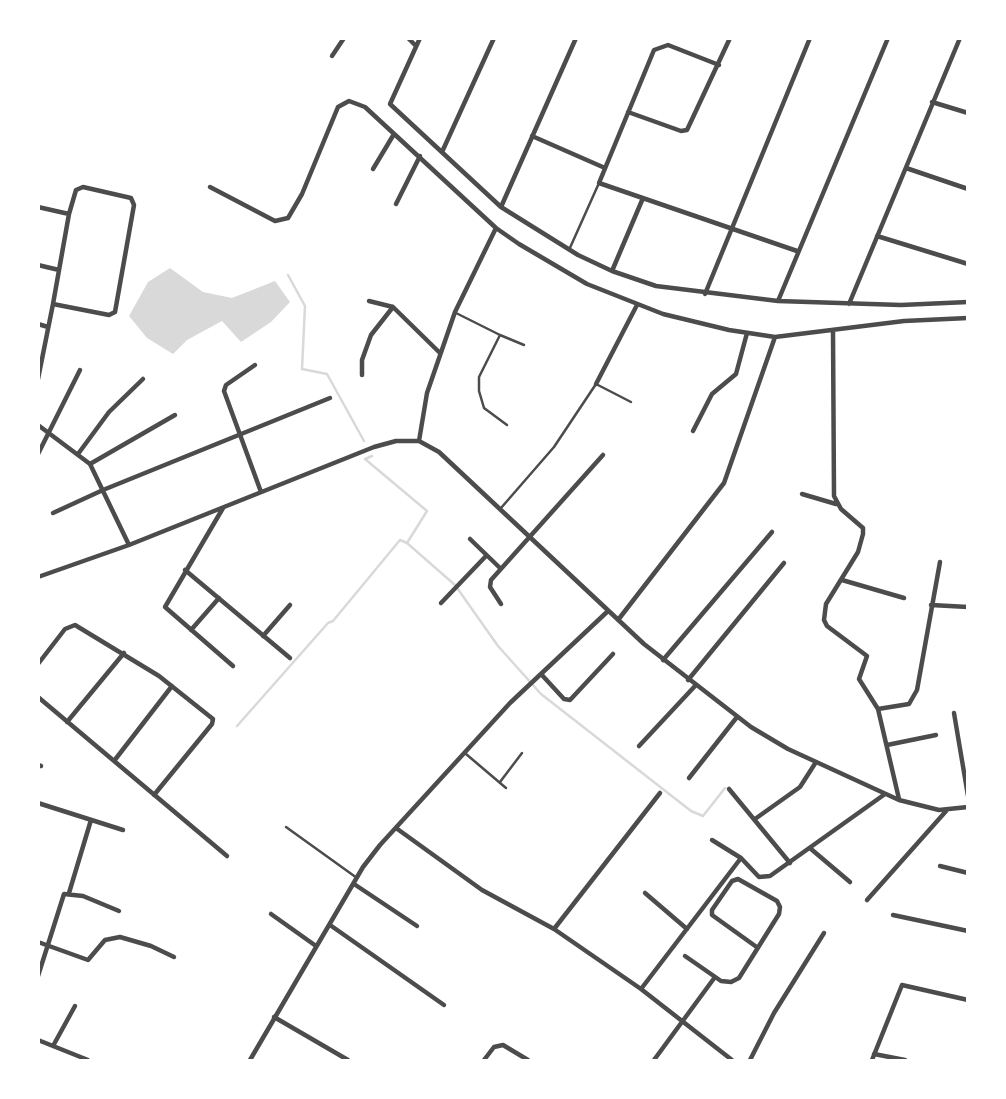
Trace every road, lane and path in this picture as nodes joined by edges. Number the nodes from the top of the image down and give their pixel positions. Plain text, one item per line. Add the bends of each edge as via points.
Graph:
1 (344, 38) edge
2 (408, 38) edge
3 (420, 38) edge
4 (494, 38) edge
5 (576, 38) edge
6 (730, 38) edge
7 (810, 38) edge
8 (888, 38) edge
9 (960, 38) edge
10 (416, 46) junction
11 (332, 56) dead end
12 (719, 65) junction
13 (932, 102) junction
14 (628, 112) junction
15 (968, 114) edge
16 (394, 134) junction
17 (532, 136) junction
18 (442, 152) junction
19 (420, 156) junction
20 (605, 168) junction
21 (905, 168) junction
22 (373, 169) dead end
23 (599, 183) junction
24 (210, 187) dead end
25 (968, 189) edge
26 (643, 198) junction
27 (396, 204) dead end
28 (38, 207) edge
29 (501, 207) junction
30 (69, 214) junction
31 (496, 228) junction
32 (730, 228) junction
33 (877, 236) junction
34 (569, 250) junction
35 (797, 251) junction
36 (968, 264) edge
37 (38, 265) edge
38 (59, 270) junction
39 (612, 271) junction
40 (705, 294) junction
41 (369, 301) dead end
42 (778, 302) junction
43 (968, 302) edge
44 (53, 303) junction
45 (849, 303) junction
46 (637, 305) junction
47 (393, 307) junction
48 (455, 312) junction
49 (968, 318) edge
50 (38, 324) edge
51 (48, 327) junction
52 (833, 331) junction
53 (747, 333) junction
54 (500, 335) junction
55 (775, 337) junction
56 (524, 345) dead end
57 (440, 353) junction
58 (255, 365) dead end
59 (80, 370) dead end
60 (362, 375) dead end
61 (38, 379) edge
62 (143, 379) dead end
63 (596, 384) junction
64 (330, 398) dead end
65 (631, 402) dead end
66 (175, 415) dead end
67 (38, 425) edge
68 (507, 425) dead end
69 (693, 431) dead end
70 (51, 432) junction
71 (239, 434) junction
72 (419, 441) junction
73 (38, 454) edge
74 (78, 454) junction
75 (603, 455) dead end
76 (90, 464) junction
77 (103, 489) junction
78 (261, 492) junction
79 (802, 495) dead end
80 (837, 504) junction
81 (223, 507) junction
82 (500, 509) junction
83 (53, 513) dead end
84 (772, 532) dead end
85 (528, 538) junction
86 (470, 539) dead end
87 (129, 545) junction
88 (486, 556) junction
89 (940, 562) dead end
90 (784, 563) dead end
91 (500, 568) junction
92 (185, 570) junction
93 (38, 577) edge
94 (842, 580) junction
95 (219, 598) junction
96 (904, 598) dead end
97 (441, 603) dead end
98 (500, 604) dead end
99 (290, 605) dead end
100 (931, 605) junction
101 (968, 607) edge
102 (608, 611) junction
103 (618, 621) junction
104 (191, 630) junction
105 (263, 636) junction
106 (124, 653) junction
107 (613, 654) dead end
108 (289, 658) dead end
109 (663, 660) junction
110 (38, 664) edge
111 (233, 666) dead end
112 (541, 674) junction
113 (688, 680) junction
114 (695, 686) junction
115 (172, 687) junction
116 (38, 697) edge
117 (878, 709) junction
118 (954, 713) dead end
119 (737, 717) junction
120 (67, 722) junction
121 (936, 735) dead end
122 (887, 745) junction
123 (639, 746) dead end
124 (464, 752) junction
125 (522, 753) dead end
126 (114, 761) junction
127 (816, 762) junction
128 (689, 778) dead end
129 (500, 782) junction
130 (506, 788) dead end
131 (729, 789) dead end
132 (660, 793) dead end
133 (885, 794) junction
134 (154, 795) junction
135 (968, 796) edge
136 (899, 800) junction
137 (38, 803) edge
138 (966, 809) edge
139 (947, 810) junction
140 (755, 819) junction
141 (91, 820) junction
142 (286, 827) dead end
143 (396, 828) junction
144 (123, 830) dead end
145 (712, 840) dead end
146 (810, 849) junction
147 (228, 856) dead end
148 (741, 858) junction
149 (790, 863) junction
150 (940, 866) dead end
151 (968, 873) edge
152 (357, 878) junction
153 (850, 883) dead end
154 (353, 884) junction
155 (69, 892) junction
156 (645, 893) dead end
157 (867, 900) dead end
158 (119, 911) dead end
159 (271, 915) dead end
160 (893, 915) dead end
161 (330, 925) junction
162 (417, 926) dead end
163 (554, 929) junction
164 (687, 929) junction
165 (968, 931) edge
166 (824, 933) dead end
167 (38, 942) edge
168 (48, 946) junction
169 (316, 946) junction
170 (758, 948) junction
171 (685, 956) dead end
172 (174, 957) dead end
173 (38, 976) edge
174 (715, 977) junction
175 (641, 989) junction
176 (968, 1000) edge
177 (444, 1005) dead end
178 (75, 1006) dead end
179 (274, 1017) junction
180 (684, 1022) junction
181 (38, 1040) edge
182 (53, 1046) junction
183 (874, 1054) junction
184 (88, 1060) edge
185 (250, 1060) edge
186 (348, 1060) edge
187 (484, 1060) edge
188 (528, 1060) edge
189 (654, 1060) edge
190 (732, 1060) edge
191 (750, 1060) edge
192 (872, 1060) edge
193 (905, 1060) edge

1 - 11 street
2 - 10 street
3 - 10 street
4 - 18 street
5 - 17 street
6 - 12 street
7 - 32 street
8 - 35 street
9 - 13 street
10 - 18 street via 390,104
12 - 14 street via 684,132
12 - 14 street via 668,45 659,47
13 - 15 street
13 - 21 street
14 - 20 street
16 - 19 street
16 - 22 street
16 - 24 street via 365,107 342,102 294,210 282,221
17 - 20 street
17 - 29 street
18 - 29 street
19 - 27 street
19 - 31 street
20 - 23 street
21 - 25 street
21 - 33 street
23 - 26 street
23 - 34 lane
26 - 32 street
26 - 39 street
28 - 30 street
29 - 34 street
30 - 38 street
30 - 44 street via 80,187 134,202 116,311 108,315
31 - 46 street via 587,284
31 - 48 street
32 - 35 street
32 - 40 street
33 - 36 street
33 - 45 street
34 - 39 street
35 - 42 street
37 - 38 street
38 - 44 street
39 - 40 street via 640,282
40 - 42 street
41 - 47 street
42 - 45 street
43 - 45 street
44 - 51 street
46 - 53 street
46 - 63 street
47 - 57 street
47 - 60 street via 371,335
48 - 54 lane
48 - 57 street
49 - 52 street
50 - 51 street
51 - 61 street
52 - 55 street
52 - 80 street
53 - 55 street
53 - 69 street via 736,374 712,394
54 - 56 lane
54 - 68 lane via 478,384 484,408
55 - 103 street via 724,483
57 - 72 street
58 - 71 street via 224,391
59 - 70 street
62 - 74 street via 109,412
63 - 65 lane
63 - 82 lane via 554,447
64 - 71 street
66 - 76 street
67 - 70 street
70 - 73 street
70 - 74 street
71 - 77 street
71 - 78 street
72 - 78 street via 396,440 374,447
72 - 82 street via 439,452
74 - 76 street
75 - 85 street
76 - 77 street
77 - 83 street
77 - 87 street
78 - 81 street
79 - 80 street
80 - 94 street via 857,521 863,534
81 - 87 street
81 - 92 street
82 - 85 street
84 - 109 street
85 - 91 street
85 - 102 street
86 - 88 street
87 - 93 street
88 - 91 street
88 - 97 street
89 - 100 street
90 - 113 street
91 - 98 street via 489,583
92 - 95 street
92 - 104 street via 165,607
94 - 96 street
94 - 117 street via 826,604 824,620 867,656 859,679
95 - 104 street
95 - 105 street
99 - 105 street
100 - 101 street
100 - 117 street via 915,697 909,704
102 - 103 street
102 - 112 street
103 - 109 street
104 - 111 street
105 - 108 street
106 - 110 street via 72,625
106 - 115 street
106 - 120 street
107 - 112 street via 570,700
109 - 113 street
112 - 124 street
113 - 114 street
114 - 119 street
114 - 123 street
115 - 126 street
115 - 134 street via 213,721
116 - 120 street
117 - 122 street
118 - 135 street
119 - 127 street
119 - 128 street
120 - 126 street
121 - 122 street
122 - 136 street
124 - 129 lane
124 - 143 street
125 - 129 lane
126 - 134 street
127 - 133 street
127 - 140 street via 800,787
129 - 130 lane
131 - 140 street
132 - 163 street
133 - 136 street
133 - 146 street
134 - 147 street
136 - 139 street
137 - 141 street
138 - 139 street
139 - 157 street
140 - 149 street
141 - 144 street
141 - 155 street
142 - 152 lane
143 - 152 street
143 - 163 street via 482,890
145 - 148 street
146 - 149 street
146 - 153 street
148 - 149 street via 764,878
148 - 164 street
150 - 151 street
152 - 154 street
154 - 161 street
154 - 162 street
155 - 158 street
155 - 168 street via 62,897
156 - 164 street
159 - 169 street
160 - 165 street
161 - 169 street
161 - 177 street
163 - 175 street
164 - 175 street
166 - 191 street
167 - 168 street
168 - 172 street via 90,959 105,940 120,937
168 - 173 street
169 - 179 street
170 - 170 street via 712,915 738,878 780,907
170 - 174 street via 735,981
171 - 174 street
174 - 180 street
175 - 180 street
176 - 183 street via 902,985
178 - 182 street
179 - 185 street
179 - 186 street
180 - 189 street
180 - 190 street
181 - 182 street
182 - 184 street
183 - 192 street
183 - 193 street
187 - 188 street via 494,1047 503,1045

